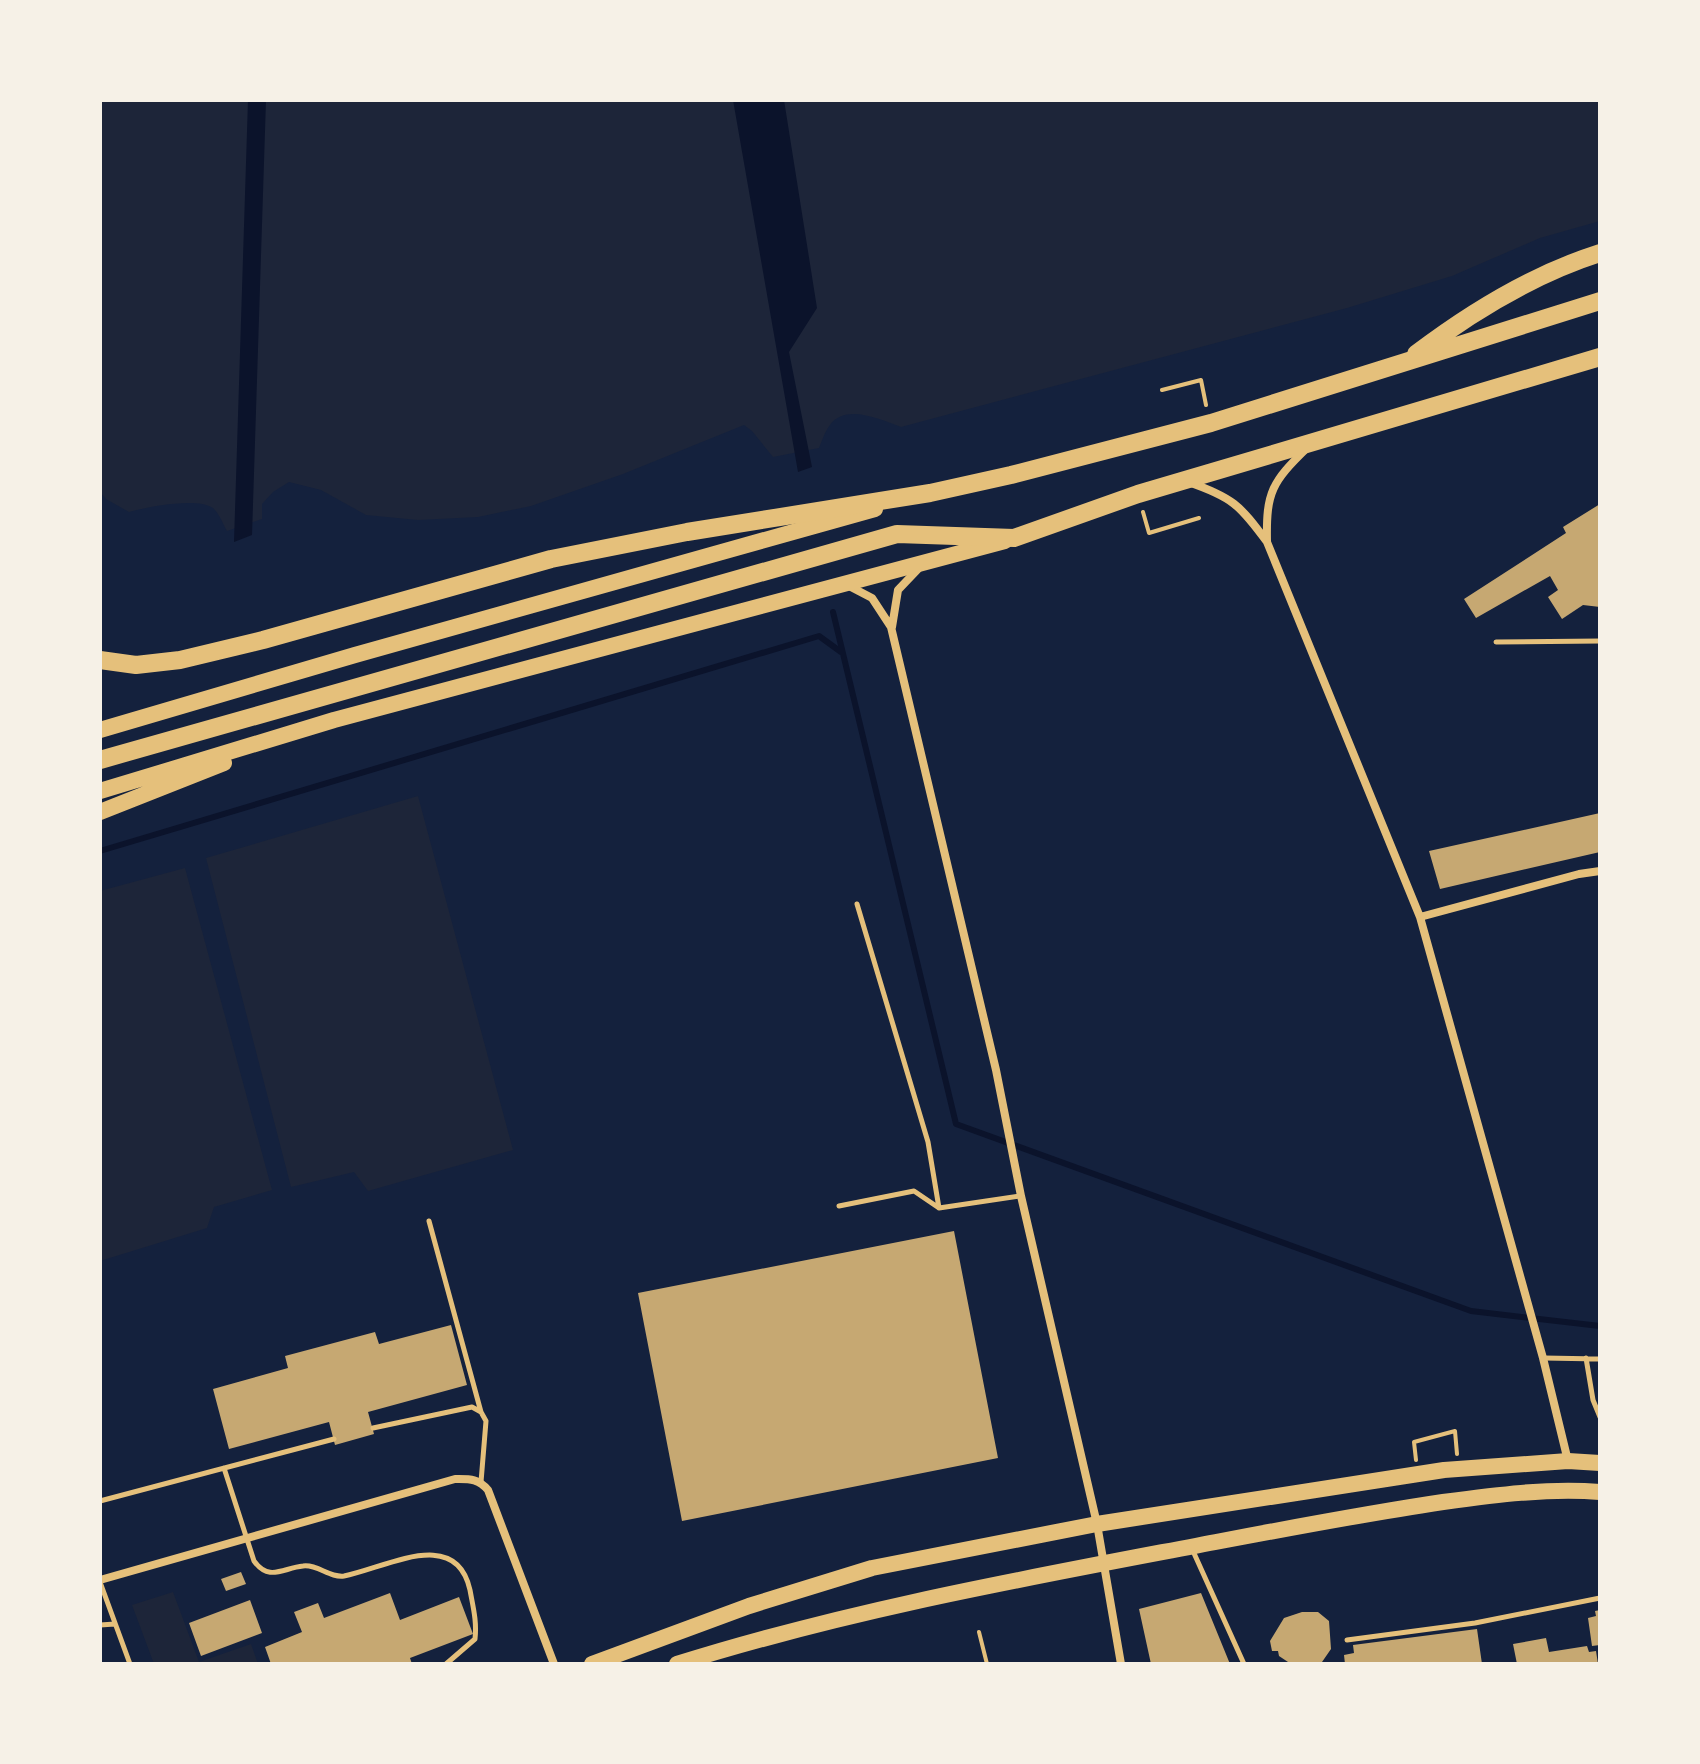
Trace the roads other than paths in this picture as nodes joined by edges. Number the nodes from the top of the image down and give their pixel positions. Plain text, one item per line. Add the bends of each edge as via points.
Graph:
1 (1600, 253) edge
2 (1600, 301) edge
3 (1600, 357) edge
4 (1404, 363) junction
5 (1314, 441) junction
6 (1185, 480) junction
7 (930, 493) junction
8 (1014, 538) junction
9 (1267, 542) junction
10 (927, 561) junction
11 (840, 584) junction
12 (891, 627) junction
13 (1600, 641) edge
14 (1496, 642) dead end
15 (100, 660) edge
16 (334, 720) junction
17 (100, 730) edge
18 (100, 760) edge
19 (100, 791) edge
20 (100, 812) edge
21 (1600, 871) edge
22 (857, 904) dead end
23 (1420, 917) junction
24 (1021, 1196) junction
25 (839, 1206) dead end
26 (939, 1208) junction
27 (429, 1221) dead end
28 (1543, 1358) junction
29 (1586, 1358) junction
30 (1600, 1359) edge
31 (1597, 1400) edge
32 (481, 1412) junction
33 (1600, 1417) edge
34 (373, 1428) dead end
35 (334, 1439) dead end
36 (1568, 1461) junction
37 (1600, 1463) edge
38 (224, 1468) junction
39 (481, 1482) junction
40 (1600, 1492) edge
41 (100, 1501) edge
42 (1097, 1524) junction
43 (247, 1538) junction
44 (1191, 1547) junction
45 (1104, 1562) junction
46 (100, 1581) edge
47 (1600, 1598) edge
48 (115, 1624) junction
49 (100, 1625) edge
50 (1347, 1640) dead end
51 (130, 1664) edge
52 (446, 1664) edge
53 (554, 1664) edge
54 (592, 1664) edge
55 (677, 1664) edge
56 (1121, 1664) edge
57 (1244, 1664) edge

1 - 4 highway via 1462,319
2 - 4 highway
3 - 5 highway
4 - 7 highway via 1211,423
5 - 6 highway
5 - 9 street via 1282,473 1269,497
6 - 8 highway
6 - 9 street via 1237,504
7 - 15 highway via 551,559 180,660 136,665
7 - 17 main road
8 - 10 main road
8 - 18 highway via 897,534
9 - 23 street
10 - 11 main road
10 - 12 street via 898,590
11 - 12 street via 872,598
11 - 16 main road
12 - 24 street
13 - 14 lane
16 - 19 main road
16 - 20 main road
21 - 23 street
22 - 26 lane via 928,1142
23 - 28 street
24 - 26 lane
24 - 42 street
25 - 26 lane via 914,1191
27 - 32 lane
28 - 29 lane
28 - 36 street
29 - 30 lane
29 - 31 lane
31 - 33 lane
32 - 34 lane via 472,1407
32 - 39 lane via 486,1421
35 - 38 lane
36 - 37 main road
36 - 42 main road via 1444,1470
38 - 41 lane
38 - 43 lane
39 - 43 street via 455,1479
39 - 53 street
40 - 44 main road via 1496,1495
42 - 45 street
42 - 54 main road via 872,1568
43 - 46 street
43 - 52 lane via 254,1561 272,1575 307,1565 340,1577 430,1554 446,1555 458,1563 468,1582 477,1622 475,1639
44 - 45 main road
44 - 57 lane
45 - 55 main road via 867,1611
45 - 56 street
46 - 48 lane
47 - 50 lane via 1475,1623
48 - 49 lane
48 - 51 lane

